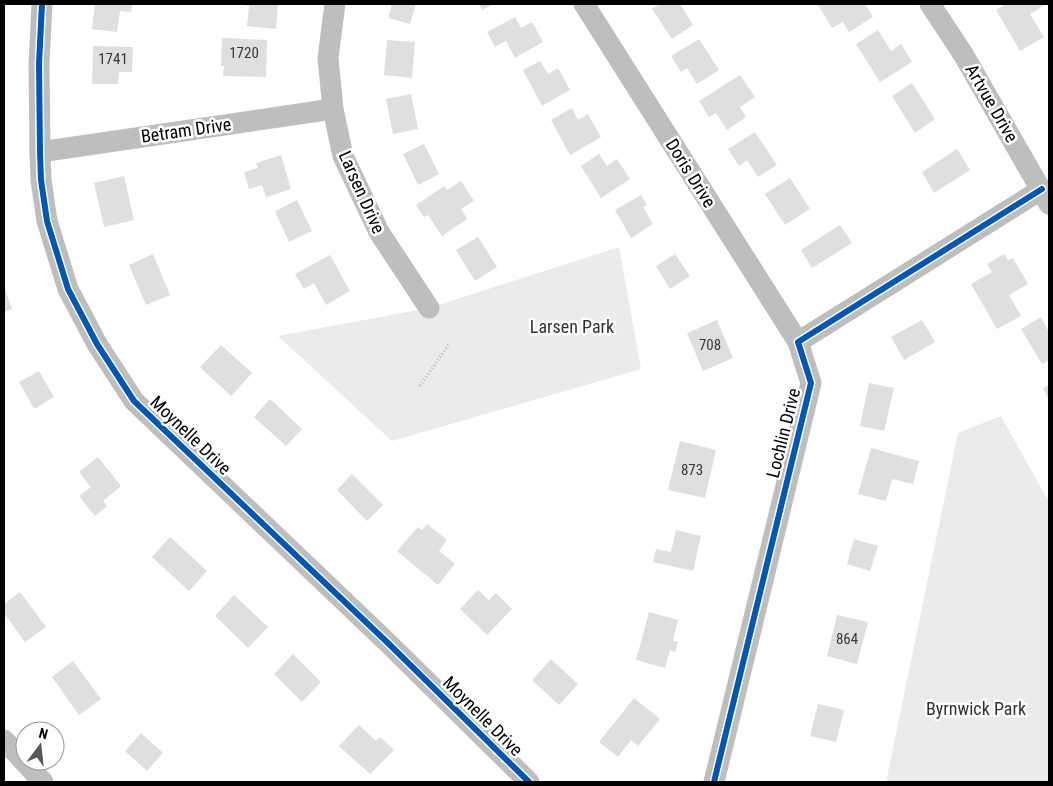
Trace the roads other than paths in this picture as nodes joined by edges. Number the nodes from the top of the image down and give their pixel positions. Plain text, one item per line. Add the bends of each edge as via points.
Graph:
1 (42, 4) edge
2 (335, 4) edge
3 (584, 4) edge
4 (930, 4) edge
5 (333, 109) junction
6 (40, 152) junction
7 (1045, 196) edge
8 (429, 308) dead end
9 (798, 342) junction
10 (4, 740) edge
11 (43, 782) edge
12 (529, 782) edge
13 (714, 782) edge

1 - 6 street, Moynelle Drive
2 - 5 street, Larsen Drive via 328,58
3 - 9 street, Doris Drive
4 - 7 street, Artvue Drive via 963,54
5 - 6 street, Betram Drive
5 - 8 street, Larsen Drive via 343,156 379,232
6 - 12 street, Moynelle Drive via 47,221 68,289 97,344 134,401
7 - 9 street
9 - 13 street, Lochlin Drive via 811,383
10 - 11 street

